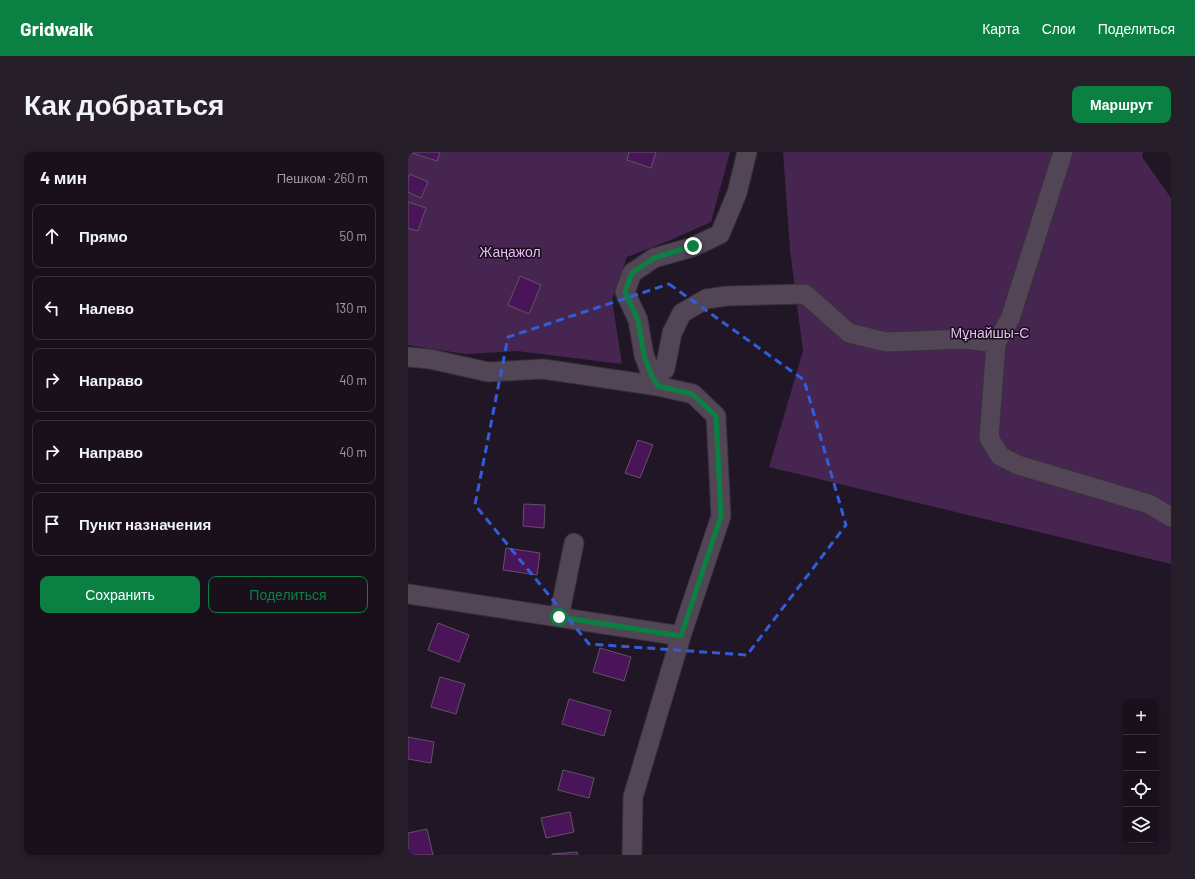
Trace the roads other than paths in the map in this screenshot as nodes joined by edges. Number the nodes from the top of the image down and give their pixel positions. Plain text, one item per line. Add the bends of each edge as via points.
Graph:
1 (747, 152) edge
2 (1063, 152) edge
3 (996, 344) junction
4 (408, 357) edge
5 (655, 381) junction
6 (1171, 517) edge
7 (574, 543) dead end
8 (408, 594) edge
9 (559, 617) junction
10 (681, 636) junction
11 (632, 855) edge

1 - 5 street via 737,193 720,234 693,246 654,258 632,273 625,292 638,320 644,356
2 - 3 street via 1010,320
3 - 5 street via 966,340 886,342 849,333 805,294 727,296 706,299 682,313 672,333 665,369
3 - 6 street via 989,438 1000,456 1018,465 1149,504
4 - 5 street via 430,359 488,372 543,369
5 - 10 street via 692,394 716,416 721,516
7 - 9 street
8 - 9 street
9 - 10 street
10 - 11 street via 633,797

